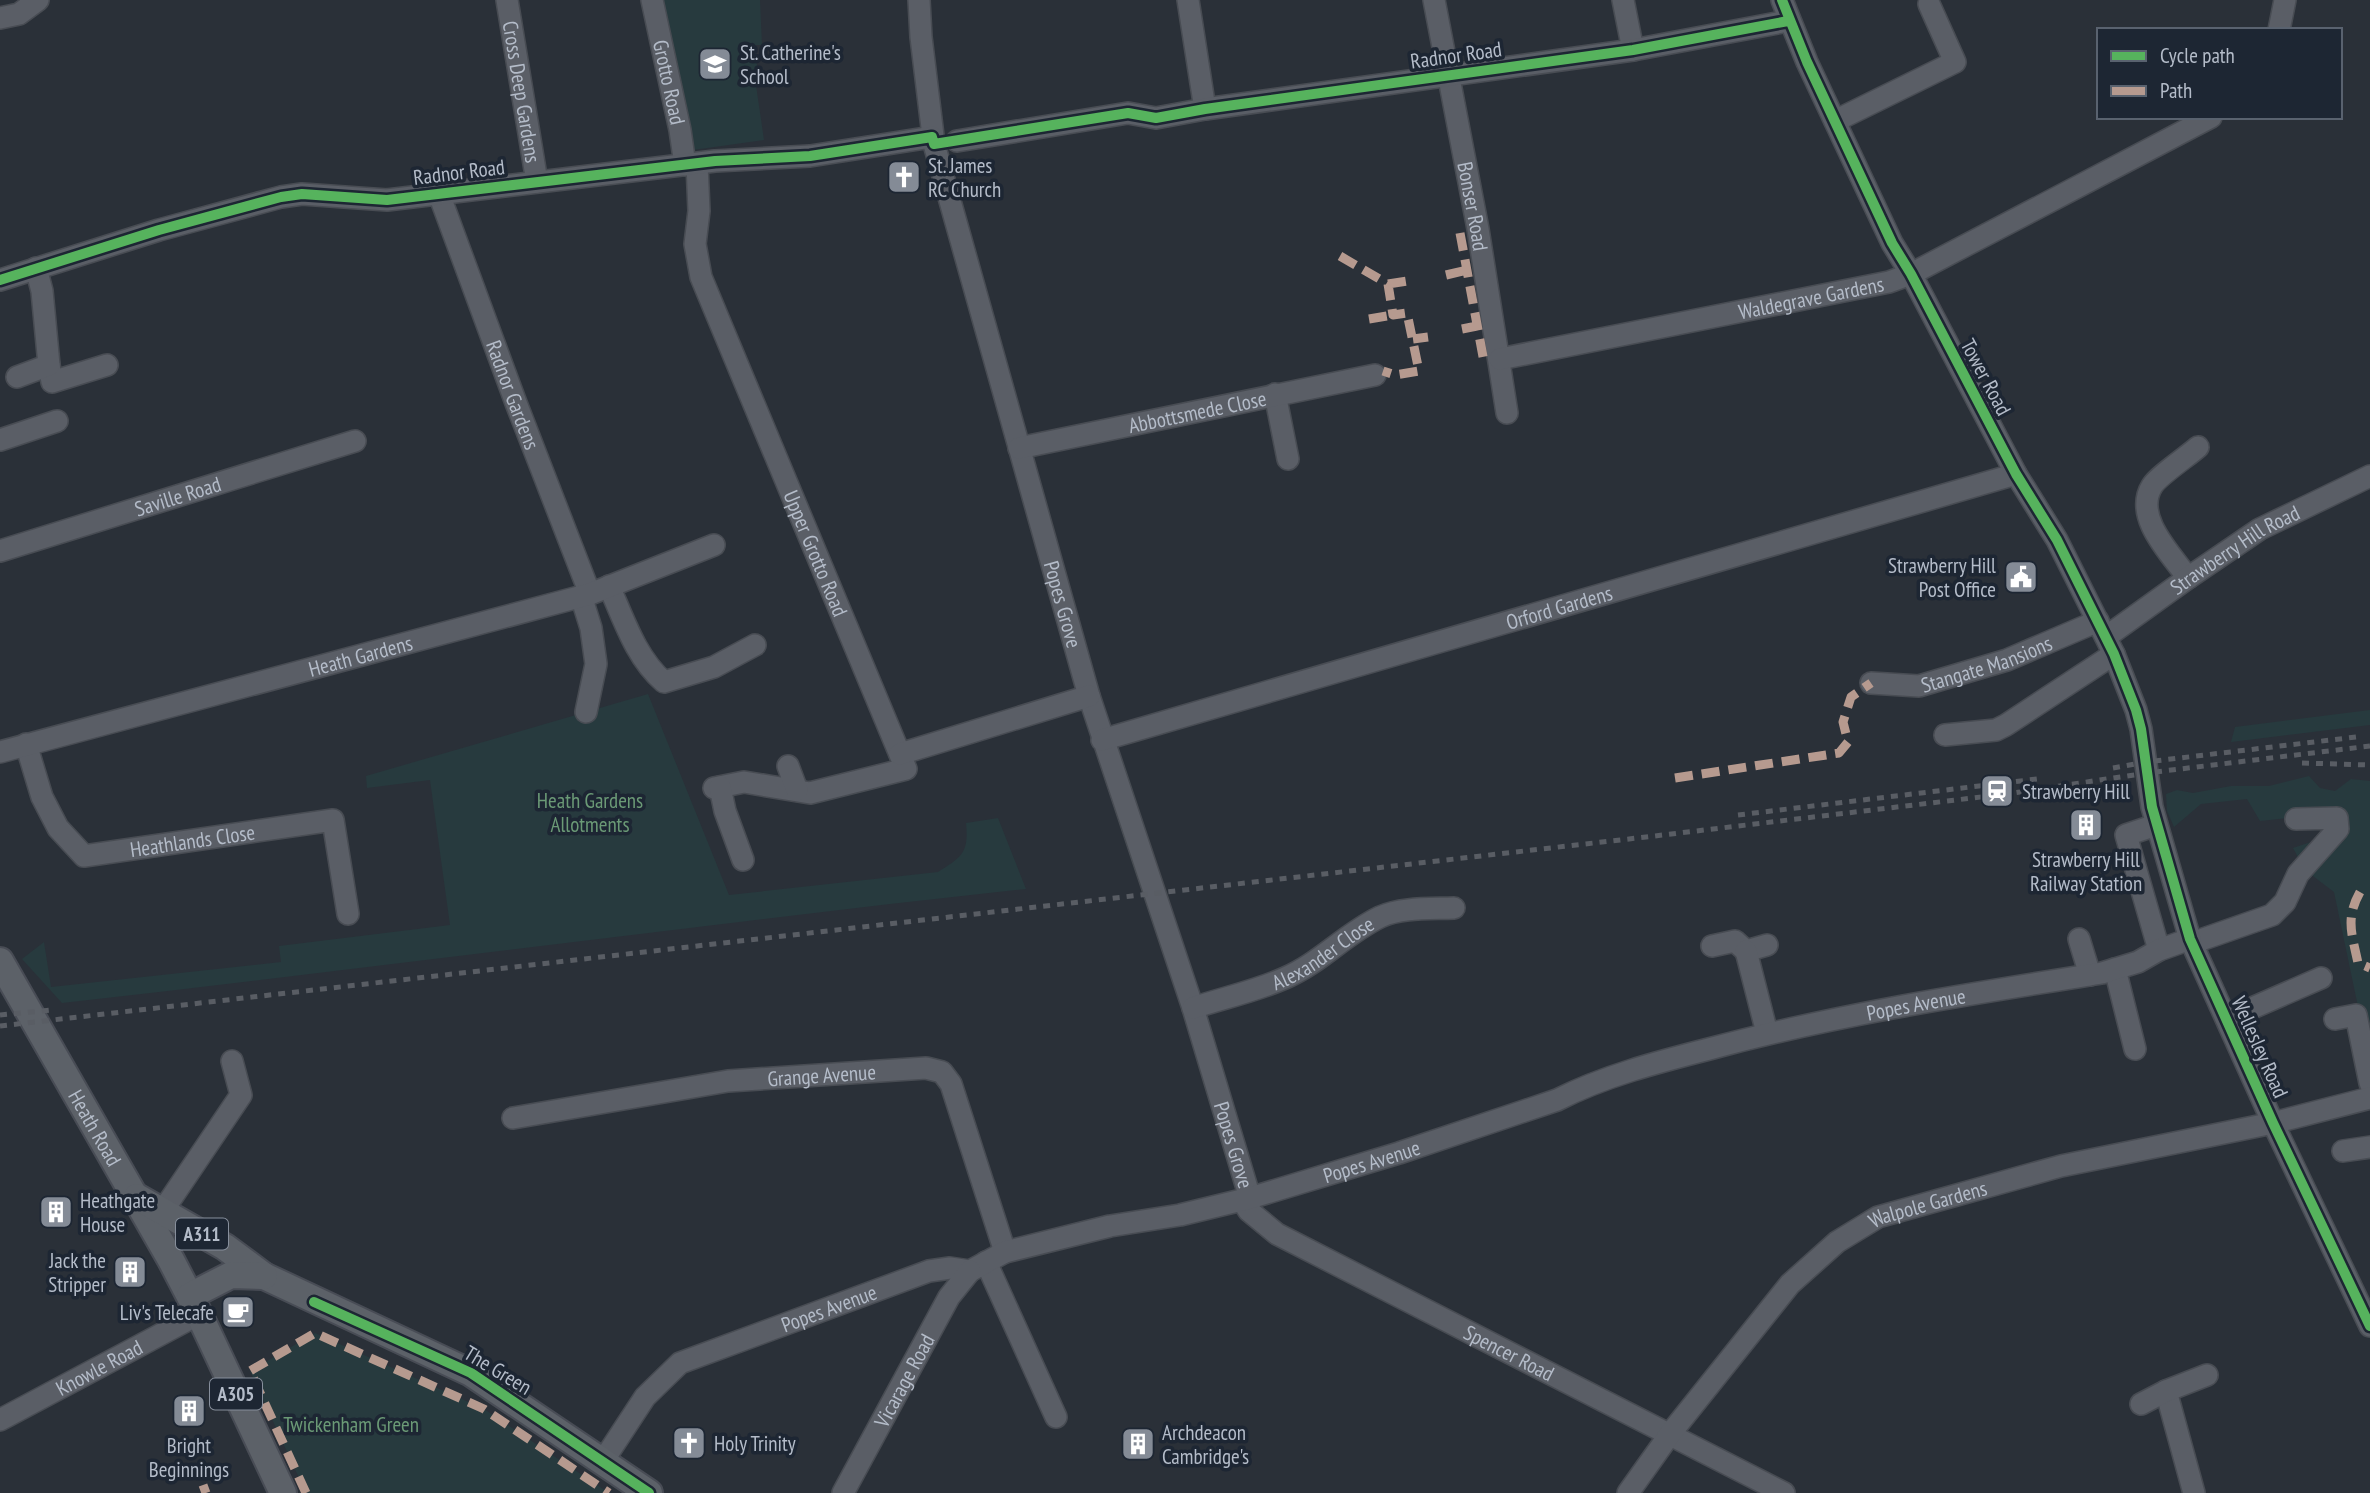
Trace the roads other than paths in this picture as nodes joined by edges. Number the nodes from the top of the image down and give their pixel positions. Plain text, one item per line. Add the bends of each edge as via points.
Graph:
1 (38, 0) edge
2 (507, 0) edge
3 (652, 0) edge
4 (919, 0) edge
5 (1188, 0) edge
6 (1434, 0) edge
7 (1623, 0) edge
8 (1782, 0) edge
9 (2285, 0) edge
10 (1929, 4) dead end
11 (0, 18) edge
12 (1788, 21) junction
13 (2279, 28) edge
14 (1633, 50) junction
15 (1450, 75) junction
16 (1205, 109) junction
17 (2207, 119) edge
18 (1835, 121) junction
19 (932, 137) junction
20 (957, 141) dead end
21 (691, 164) junction
22 (537, 182) junction
23 (439, 194) junction
24 (36, 268) junction
25 (1911, 274) junction
26 (0, 280) edge
27 (1500, 359) junction
28 (49, 365) junction
29 (107, 365) dead end
30 (1375, 375) dead end
31 (18, 377) dead end
32 (1275, 394) junction
33 (1507, 413) dead end
34 (57, 421) dead end
35 (0, 440) edge
36 (355, 441) dead end
37 (2198, 447) dead end
38 (1019, 448) junction
39 (1288, 459) dead end
40 (2016, 474) junction
41 (2370, 476) edge
42 (714, 545) dead end
43 (0, 551) edge
44 (2188, 578) junction
45 (593, 592) junction
46 (2106, 637) junction
47 (755, 645) dead end
48 (1871, 683) dead end
49 (1088, 696) junction
50 (586, 712) dead end
51 (1945, 735) dead end
52 (1102, 740) junction
53 (26, 744) junction
54 (0, 751) edge
55 (900, 754) junction
56 (788, 766) dead end
57 (2147, 773) joint
58 (797, 790) junction
59 (2296, 819) dead end
60 (2156, 825) junction
61 (743, 860) dead end
62 (1454, 908) dead end
63 (348, 914) dead end
64 (2079, 939) dead end
65 (2191, 941) junction
66 (1767, 945) dead end
67 (1712, 946) dead end
68 (2159, 950) junction
69 (1746, 951) junction
70 (0, 961) edge
71 (2115, 969) junction
72 (2090, 975) junction
73 (2321, 978) dead end
74 (1192, 1008) junction
75 (2227, 1019) junction
76 (2335, 1019) dead end
77 (1768, 1033) junction
78 (2135, 1049) dead end
79 (232, 1061) dead end
80 (2370, 1083) edge
81 (2370, 1098) edge
82 (513, 1118) dead end
83 (2273, 1123) junction
84 (2370, 1147) edge
85 (2343, 1151) dead end
86 (137, 1198) junction
87 (1246, 1199) junction
88 (162, 1212) junction
89 (1005, 1252) junction
90 (978, 1266) junction
91 (264, 1276) junction
92 (194, 1305) junction
93 (2370, 1326) edge
94 (2207, 1375) dead end
95 (2166, 1391) junction
96 (2141, 1404) dead end
97 (1056, 1417) dead end
98 (0, 1420) edge
99 (1670, 1434) junction
100 (603, 1461) junction
101 (283, 1493) edge
102 (649, 1493) edge
103 (843, 1493) edge
104 (1628, 1493) edge
105 (1784, 1493) edge
106 (2194, 1493) edge

1 - 11 street via 19,13
2 - 22 street, Cross Deep Gardens
3 - 21 street, Grotto Road
4 - 19 street, Popes Grove
5 - 16 street
6 - 15 street, Bonser Road
7 - 14 street
8 - 12 street, Tower Road
9 - 13 street
10 - 18 street via 1955,61
12 - 14 street, Radnor Road
12 - 18 street, Tower Road
14 - 15 street, Radnor Road
15 - 16 street, Radnor Road
15 - 27 street, Bonser Road
16 - 20 street, Radnor Road via 1156,118 1128,113
17 - 25 street, Waldegrave Gardens
18 - 25 street, Tower Road
19 - 21 street, Radnor Road via 810,156
19 - 38 street, Popes Grove
21 - 22 street, Radnor Road
21 - 55 street, Upper Grotto Road via 699,211 695,244 701,276
22 - 23 street, Radnor Road
23 - 24 street, Radnor Road via 387,200 302,194 281,197
23 - 45 street, Radnor Gardens via 516,403
24 - 26 street, Radnor Road
24 - 28 street
25 - 27 street, Waldegrave Gardens
25 - 40 street, Tower Road
27 - 33 street, Bonser Road
28 - 29 street via 52,382
28 - 31 street
30 - 32 street, Abbottsmede Close
32 - 38 street, Abbottsmede Close
32 - 39 street
34 - 35 street
36 - 43 street, Saville Road
37 - 44 street via 2152,485 2146,506 2154,530
38 - 49 street, Popes Grove
40 - 46 street, Tower Road via 2057,540
40 - 52 street, Orford Gardens
41 - 44 street, Strawberry Hill Road via 2260,529
42 - 45 street, Heath Gardens
44 - 46 street, Strawberry Hill Road
45 - 47 street via 664,682 714,667
45 - 50 street via 596,664
45 - 53 street, Heath Gardens
46 - 48 street, Stangate Mansions via 1919,686
46 - 51 street via 2006,725
46 - 57 street, Tower Road via 2136,710
49 - 52 street, Popes Grove
49 - 55 street
52 - 74 street, Popes Grove
53 - 54 street, Heath Gardens
53 - 63 street, Heathlands Close via 42,797 58,828 84,856 333,820
55 - 58 street via 906,769 810,793
56 - 58 street
57 - 60 street, Wellesley Road
58 - 61 street via 744,782 717,787
59 - 65 street, Popes Avenue via 2337,818 2338,830 2298,874 2285,902 2272,915
60 - 65 street, Wellesley Road
60 - 68 street via 2126,835
62 - 74 street, Alexander Close via 1382,916 1283,979
64 - 72 street
65 - 68 street, Popes Avenue
65 - 75 street, Wellesley Road
66 - 69 street
67 - 69 street via 1735,941
68 - 71 street, Popes Avenue
69 - 77 street
70 - 86 main road, Heath Road
71 - 72 street, Popes Avenue
71 - 78 street
72 - 77 street, Popes Avenue
73 - 75 street
74 - 87 street, Popes Grove
75 - 83 street, Wellesley Road
76 - 80 street via 2356,1015
77 - 87 street, Popes Avenue via 1582,1087 1557,1100 1426,1144
79 - 88 street via 241,1095
81 - 83 street, Walpole Gardens
82 - 89 street, Grange Avenue via 728,1081 926,1068 942,1072 951,1084
83 - 93 street, Wellesley Road
83 - 99 street, Walpole Gardens via 2061,1166 1878,1217 1837,1242 1790,1284
84 - 85 street
86 - 88 main road, The Green / A311
86 - 92 main road, Heath Road / A311
87 - 89 street, Popes Avenue
87 - 99 street, Spencer Road via 1249,1212 1277,1234
88 - 91 main road, The Green / A311 via 225,1247
89 - 90 street, Popes Avenue
90 - 97 street
90 - 100 street, Popes Avenue via 929,1271 680,1363 645,1397
90 - 103 street, Vicarage Road via 949,1297
91 - 92 main road, The Green / A311 via 231,1275
91 - 100 main road, The Green / A311 via 471,1373
92 - 98 street, Knowle Road
92 - 101 main road, A305
94 - 95 street
95 - 96 street
95 - 106 street
99 - 104 street, Walpole Gardens
99 - 105 street, Spencer Road
100 - 102 main road, The Green / A311

